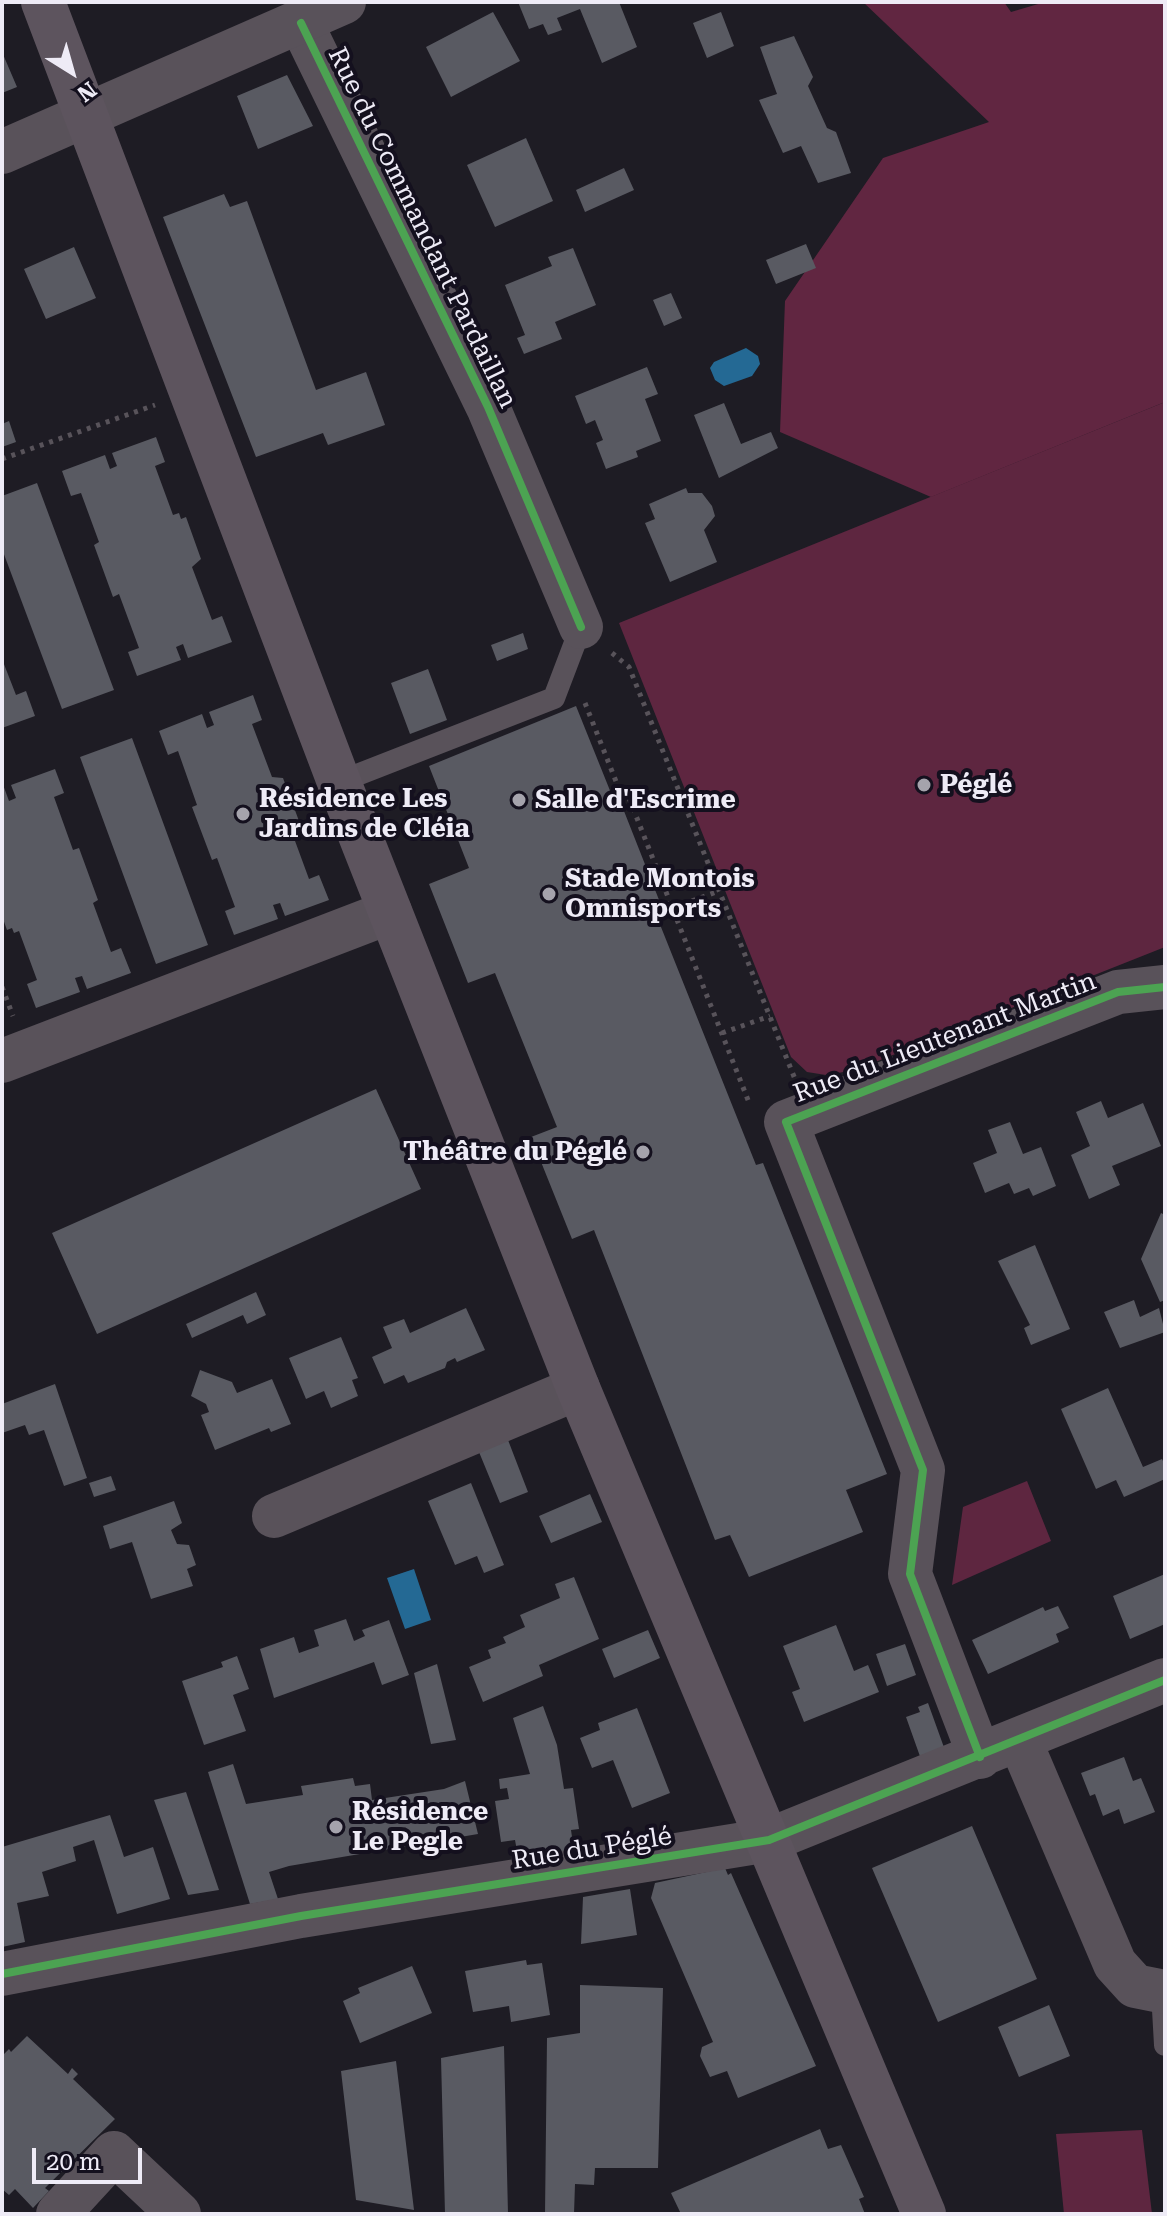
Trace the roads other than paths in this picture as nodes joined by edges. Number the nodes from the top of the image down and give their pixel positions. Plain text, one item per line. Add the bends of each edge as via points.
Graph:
1 (43, 2) edge
2 (344, 2) edge
3 (301, 23) junction
4 (85, 115) junction
5 (2, 152) edge
6 (581, 627) joint
7 (339, 782) junction
8 (390, 912) junction
9 (1165, 987) edge
10 (2, 1061) edge
11 (578, 1388) junction
12 (274, 1516) dead end
13 (1165, 1680) edge
14 (1020, 1741) junction
15 (980, 1757) junction
16 (769, 1840) junction
17 (2, 1974) edge
18 (1164, 1992) edge
19 (1165, 2045) edge
20 (58, 2214) edge
21 (179, 2214) edge
22 (924, 2214) edge

1 - 4 main road
2 - 3 street
3 - 4 street
3 - 6 street, Rue du Commandant Pardaillan via 488,407
4 - 5 street
4 - 7 main road
6 - 7 lane via 554,698
7 - 8 main road
8 - 10 street
8 - 11 main road
9 - 15 street, Rue du Lieutenant Martin via 1118,992 798,1117 923,1470 910,1574
11 - 12 street
11 - 16 main road
13 - 14 street, Rue du Péglé
14 - 15 street, Rue du Péglé
14 - 18 street via 1115,1964 1135,1986
15 - 16 street, Rue du Péglé
16 - 17 street, Rue du Péglé via 301,1916
16 - 22 main road
18 - 19 lane
20 - 21 street via 114,2153

